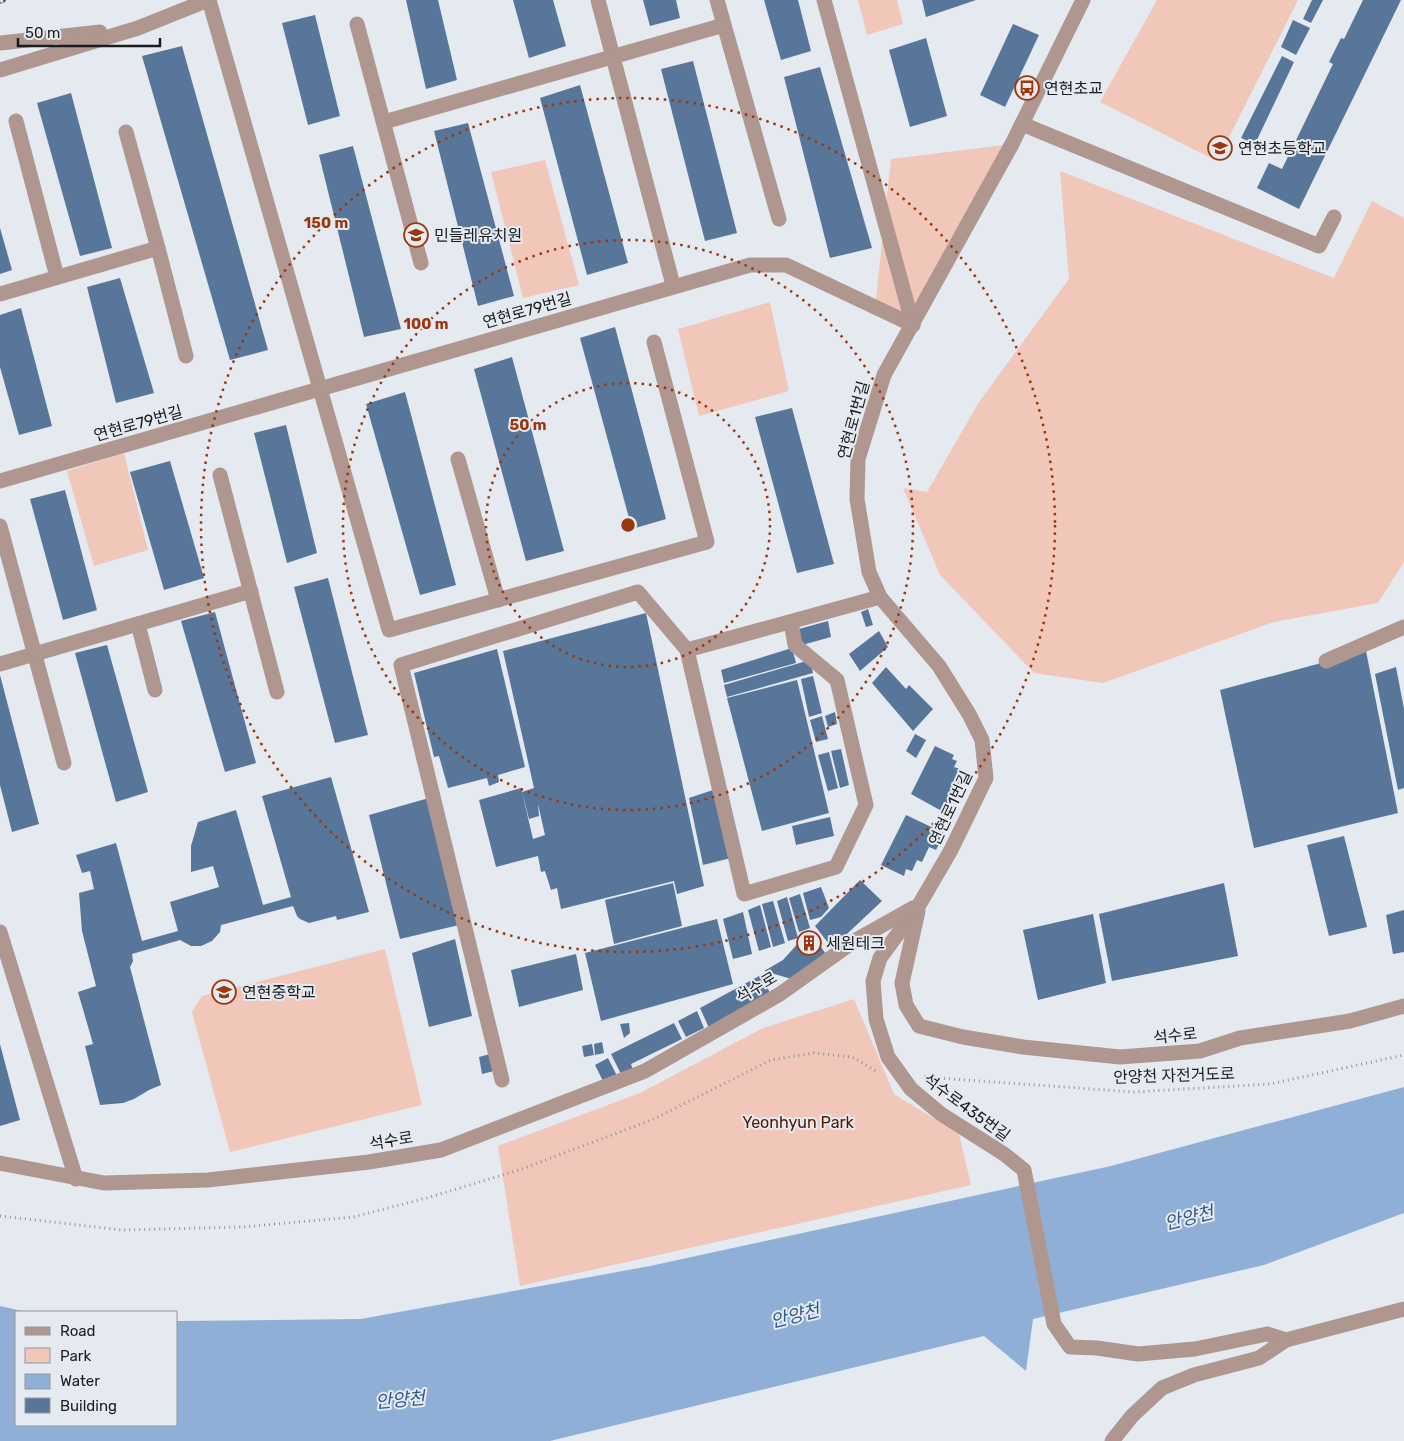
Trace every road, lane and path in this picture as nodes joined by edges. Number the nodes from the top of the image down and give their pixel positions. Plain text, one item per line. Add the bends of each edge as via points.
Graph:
1 (208, 0) edge
2 (598, 0) edge
3 (717, 0) edge
4 (824, 0) edge
5 (1082, 0) edge
6 (357, 24) dead end
7 (724, 25) junction
8 (138, 28) junction
9 (0, 43) edge
10 (613, 58) junction
11 (0, 70) edge
12 (16, 121) dead end
13 (384, 122) junction
14 (1022, 124) junction
15 (126, 132) dead end
16 (1334, 217) dead end
17 (780, 219) dead end
18 (158, 248) junction
19 (421, 263) dead end
20 (57, 277) junction
21 (673, 286) junction
22 (0, 294) edge
23 (913, 325) junction
24 (654, 342) dead end
25 (186, 356) dead end
26 (321, 388) junction
27 (458, 459) dead end
28 (220, 475) dead end
29 (0, 480) edge
30 (0, 526) edge
31 (251, 591) junction
32 (880, 597) junction
33 (498, 600) junction
34 (791, 622) junction
35 (138, 624) junction
36 (1404, 627) edge
37 (686, 650) junction
38 (34, 654) junction
39 (1326, 661) dead end
40 (0, 664) edge
41 (155, 690) dead end
42 (277, 692) dead end
43 (64, 763) dead end
44 (919, 905) junction
45 (0, 932) edge
46 (1404, 1006) edge
47 (1404, 1054) edge
48 (902, 1076) junction
49 (502, 1080) dead end
50 (0, 1163) edge
51 (76, 1178) junction
52 (1404, 1308) edge
53 (1286, 1340) junction
54 (1112, 1441) edge

1 - 8 street
1 - 26 street
2 - 10 street
3 - 7 street
4 - 23 street
5 - 14 street, 연현로1번길
6 - 13 street
7 - 10 street
7 - 17 street
8 - 9 street
8 - 11 street
10 - 13 street
10 - 21 street
12 - 20 street
13 - 19 street
14 - 16 street via 1319,246
14 - 23 street, 연현로1번길
15 - 18 street
18 - 20 street
18 - 25 street
20 - 22 street
21 - 23 street, 연현로79번길 via 750,265 786,265
21 - 26 street, 연현로79번길
23 - 32 street, 연현로1번길 via 884,375 858,459 857,499 869,572
24 - 33 street via 707,542
26 - 29 street, 연현로79번길
26 - 33 street via 390,630
27 - 33 street
28 - 31 street
30 - 38 street
31 - 35 street
31 - 42 street
32 - 34 street
32 - 44 street, 연현로1번길 via 939,666 982,740 986,778 951,850
34 - 37 street
34 - 37 street via 795,645 837,680 866,805 836,867 744,894
35 - 38 street
35 - 41 street
36 - 39 street
37 - 49 street via 638,592 401,665
38 - 40 street
38 - 43 street
44 - 46 street, 석수로 via 902,983 906,1005 919,1026 963,1037 1120,1058 1200,1051 1240,1038 1350,1021
44 - 48 street, 석수로435번길 via 880,958 873,981 876,1019 888,1056
44 - 51 street, 석수로 via 856,940 780,994 645,1071 441,1150 369,1162 208,1180 104,1183
45 - 51 street
47 - 48 path, 안양천 자전거도로 via 1270,1084 1134,1092
48 - 53 street, 석수로435번길 via 912,1090 942,1114 1024,1170 1054,1324 1070,1347 1138,1354 1194,1349 1267,1334
50 - 51 street, 석수로
52 - 53 street
53 - 54 street via 1259,1358 1194,1375 1162,1388 1132,1416

